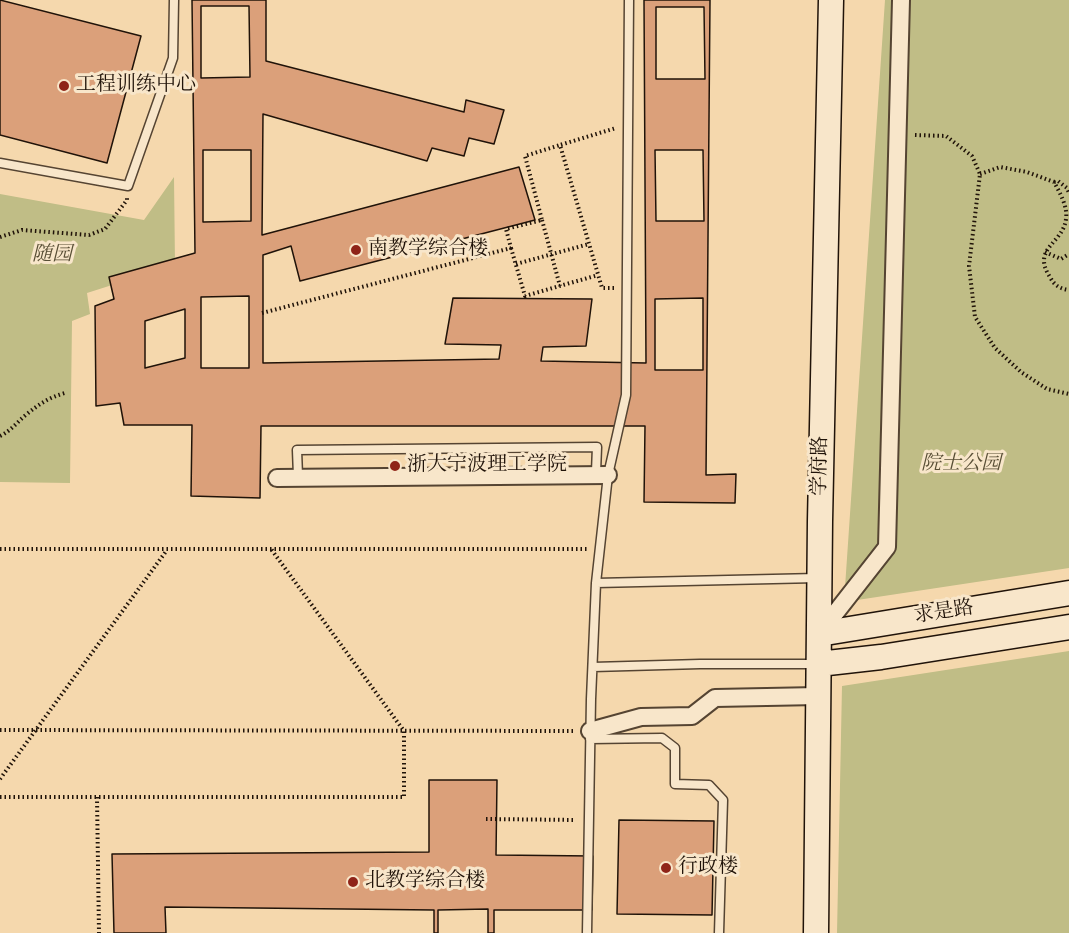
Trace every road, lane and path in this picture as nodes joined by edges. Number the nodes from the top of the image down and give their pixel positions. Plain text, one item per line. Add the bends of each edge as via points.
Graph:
1 (174, 0) edge
2 (629, 0) edge
3 (831, 0) edge
4 (901, 0) edge
5 (628, 124) junction
6 (911, 134) dead end
7 (560, 146) junction
8 (0, 163) edge
9 (980, 174) junction
10 (1054, 182) junction
11 (128, 186) junction
12 (1068, 189) edge
13 (542, 220) junction
14 (0, 237) edge
15 (589, 244) junction
16 (512, 248) junction
17 (1046, 252) junction
18 (552, 254) junction
19 (1069, 254) edge
20 (516, 264) junction
21 (598, 276) junction
22 (561, 286) junction
23 (627, 288) junction
24 (1069, 290) edge
25 (262, 313) dead end
26 (65, 393) dead end
27 (1069, 394) edge
28 (0, 436) edge
29 (602, 473) junction
30 (277, 478) dead end
31 (0, 549) edge
32 (168, 549) junction
33 (271, 549) junction
34 (599, 549) junction
35 (819, 578) junction
36 (596, 583) junction
37 (1069, 593) edge
38 (1069, 627) edge
39 (819, 634) junction
40 (819, 664) junction
41 (592, 667) junction
42 (818, 696) junction
43 (0, 730) edge
44 (34, 730) junction
45 (404, 731) junction
46 (590, 735) junction
47 (0, 779) edge
48 (0, 797) edge
49 (97, 797) junction
50 (486, 819) dead end
51 (589, 820) junction
52 (99, 933) edge
53 (587, 933) edge
54 (719, 933) edge
55 (816, 933) edge

1 - 11 lane via 173,58
2 - 5 lane
3 - 35 street, 学府路
4 - 39 street via 886,547
5 - 7 path
5 - 23 lane
6 - 9 path via 946,136 972,156
7 - 13 path via 525,156
7 - 15 path
8 - 11 lane
9 - 10 path via 1000,167
9 - 27 path via 969,266 975,317 995,348 1021,372 1047,389
10 - 12 path
10 - 17 path via 1067,216 1060,236
11 - 14 path via 127,200 105,229 89,235 22,230
13 - 16 path via 506,230
13 - 18 path
15 - 18 path
15 - 21 path
16 - 20 path
16 - 25 path
17 - 19 path via 1061,259
17 - 24 path via 1043,260 1047,274 1054,284
18 - 20 path
18 - 22 path
20 - 22 path via 525,296
21 - 22 path
21 - 23 path via 602,288
23 - 29 lane via 626,396
26 - 28 path via 48,398
29 - 29 lane via 597,447 297,450 298,476
29 - 30 street
29 - 34 lane
31 - 32 path
32 - 33 path
32 - 44 path
33 - 34 path
33 - 45 path
34 - 36 lane
35 - 36 lane
35 - 39 street, 学府路
36 - 41 lane
37 - 39 street, 求是路
38 - 40 street, 求是路
39 - 40 street, 学府路
40 - 41 lane
40 - 42 street, 学府路
41 - 46 lane
42 - 46 street via 715,698 692,716 641,717
42 - 55 street, 学府路
43 - 44 path
44 - 45 path
44 - 47 path
45 - 46 path
45 - 49 path via 404,797
46 - 51 lane
46 - 54 lane via 662,738 675,748 675,784 709,785 723,800
48 - 49 path
49 - 52 path
50 - 51 path
51 - 53 lane

